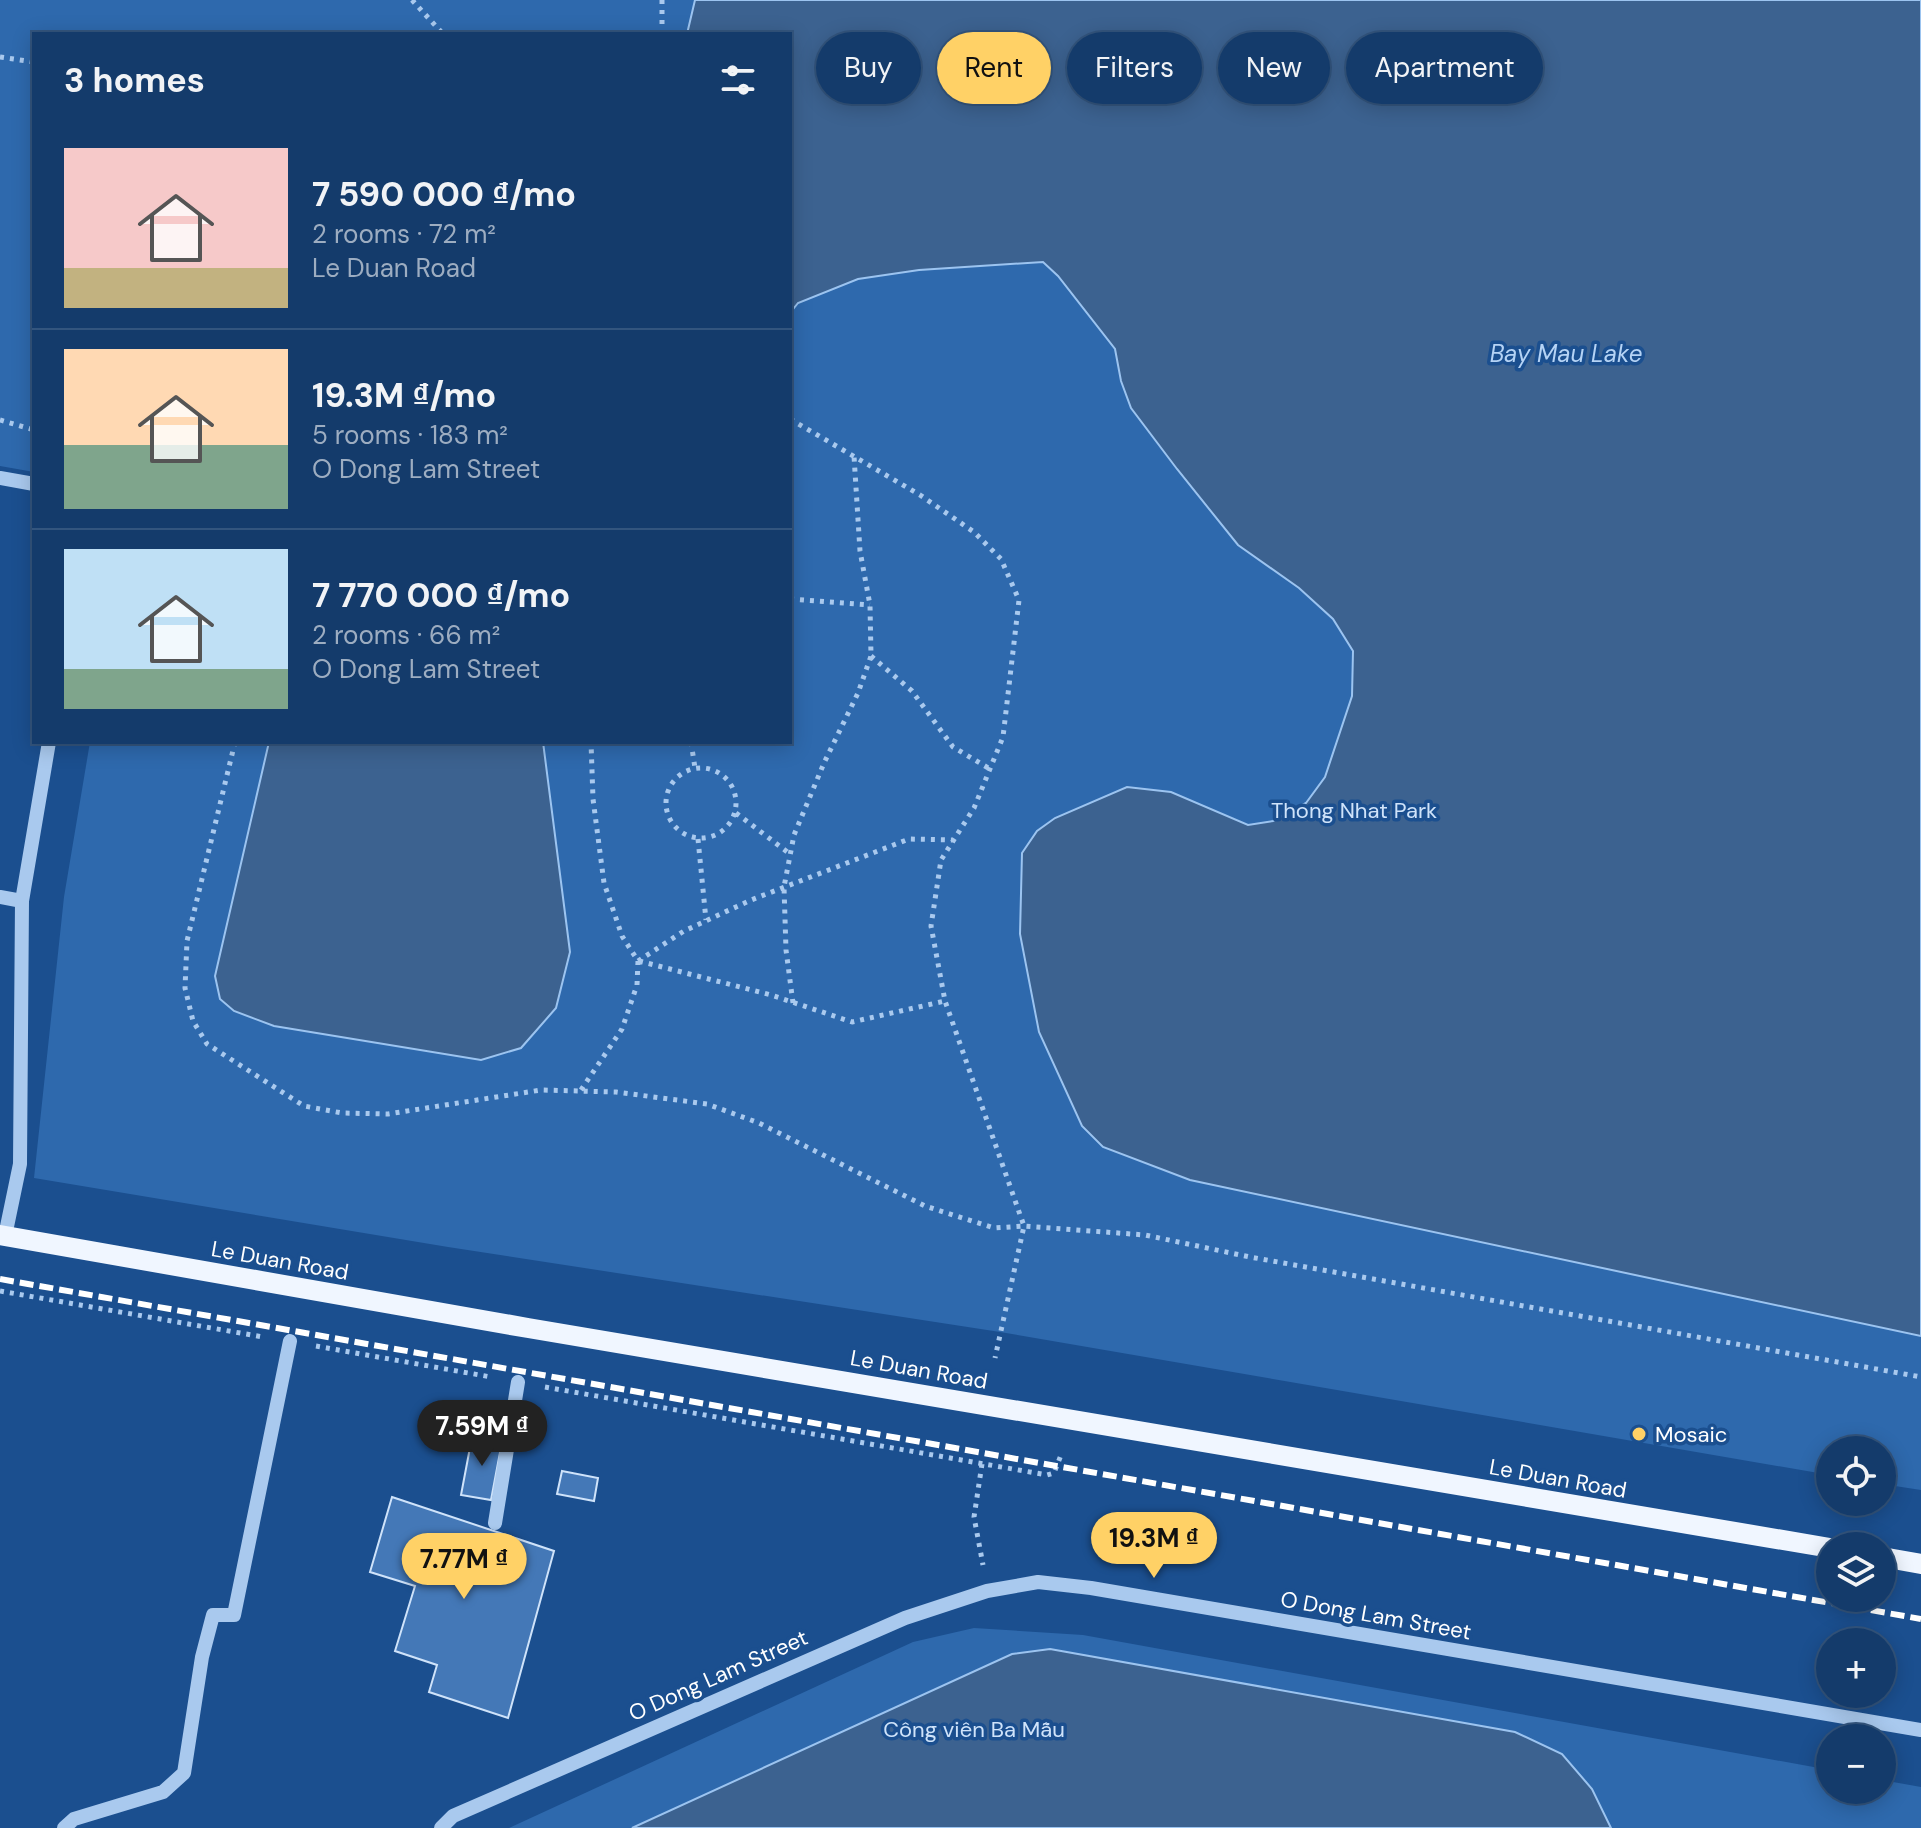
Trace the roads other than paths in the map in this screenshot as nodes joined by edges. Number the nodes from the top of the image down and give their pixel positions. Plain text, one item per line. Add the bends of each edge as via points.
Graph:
1 (0, 478) edge
2 (32, 484) edge
3 (49, 744) edge
4 (0, 897) edge
5 (22, 901) junction
6 (3, 1236) edge
7 (290, 1341) dead end
8 (518, 1382) dead end
9 (495, 1523) dead end
10 (1816, 1546) edge
11 (1896, 1560) edge
12 (1921, 1564) edge
13 (1921, 1730) edge
14 (64, 1828) edge
15 (441, 1828) edge

1 - 2 street
3 - 5 street
4 - 5 street
5 - 6 street via 20,1164
6 - 10 main road, Le Duan Road
7 - 14 street via 234,1615 213,1615 184,1773 163,1792 74,1819
8 - 9 street
11 - 12 main road
13 - 15 street, O Dong Lam Street via 1038,1582 987,1591 905,1618 453,1816

